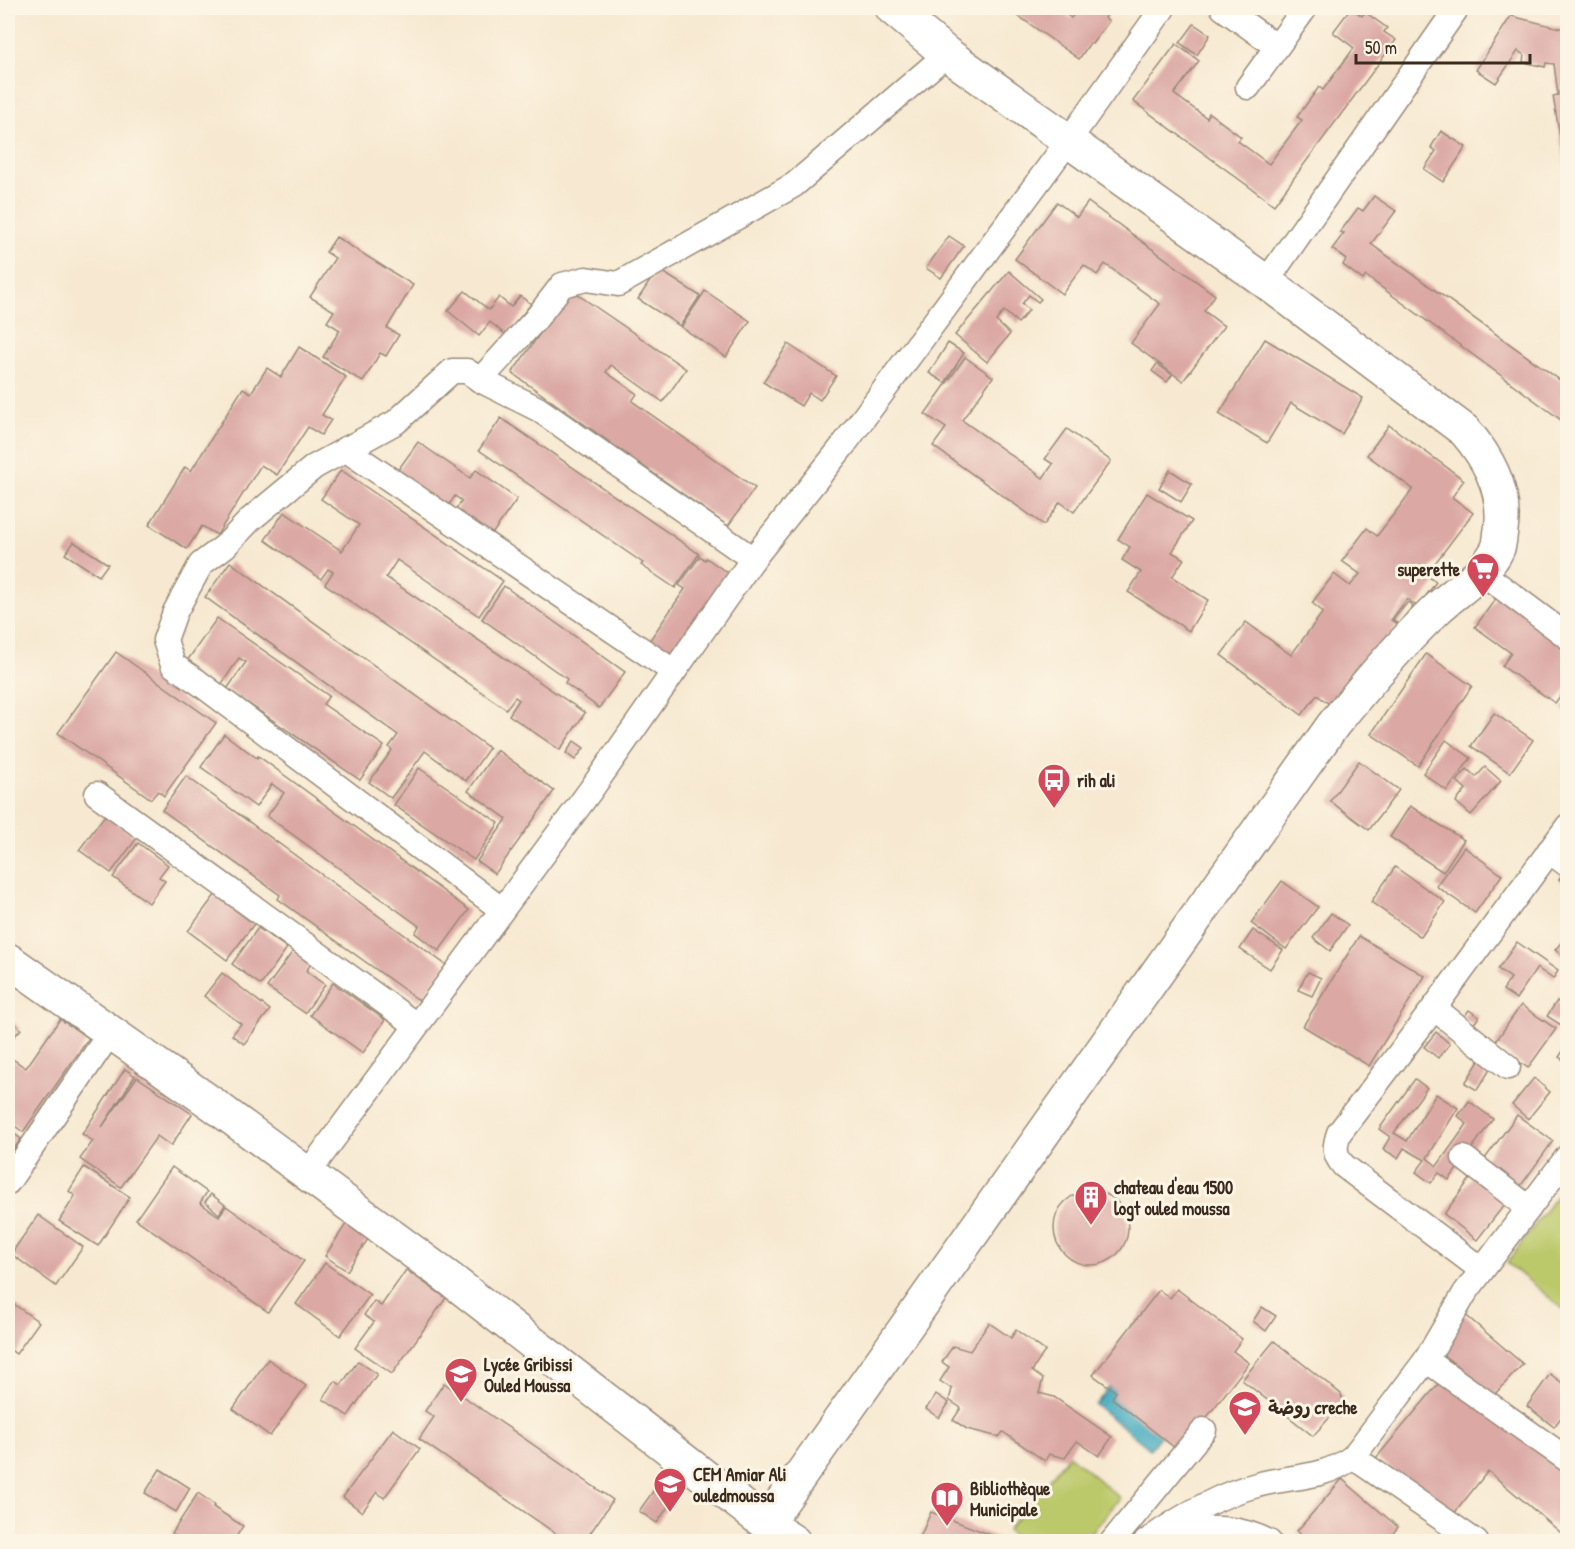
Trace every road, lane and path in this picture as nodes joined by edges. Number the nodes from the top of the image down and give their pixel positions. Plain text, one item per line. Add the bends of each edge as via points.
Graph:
1 (892, 8) edge
2 (1162, 8) edge
3 (1223, 8) edge
4 (1305, 8) edge
5 (1445, 11) edge
6 (1276, 46) junction
7 (946, 54) junction
8 (1248, 87) dead end
9 (1069, 140) junction
10 (1266, 282) junction
11 (480, 380) junction
12 (345, 449) junction
13 (753, 559) junction
14 (1480, 572) junction
15 (1568, 637) edge
16 (673, 671) junction
17 (97, 794) dead end
18 (1568, 826) edge
19 (1558, 858) edge
20 (501, 909) junction
21 (8, 960) edge
22 (1434, 1008) junction
23 (416, 1025) junction
24 (110, 1033) junction
25 (1508, 1067) dead end
26 (1568, 1156) edge
27 (1464, 1158) dead end
28 (308, 1173) junction
29 (8, 1182) edge
30 (1529, 1208) junction
31 (1482, 1270) junction
32 (1426, 1360) junction
33 (1204, 1430) dead end
34 (1353, 1457) junction
35 (1568, 1460) edge
36 (766, 1524) junction
37 (1154, 1536) edge
38 (794, 1542) edge
39 (1112, 1542) edge
40 (1269, 1542) edge
41 (1476, 1542) edge

1 - 7 street
2 - 9 street
3 - 6 street
4 - 6 street
5 - 10 street
6 - 8 street
7 - 9 street
7 - 11 street via 794,185 618,284 586,279 562,285 536,320
9 - 10 street
9 - 13 street via 842,447
10 - 14 street via 1465,430 1479,447 1500,489 1502,519 1498,548
11 - 12 street via 467,371 452,371 396,422
11 - 13 street via 538,409
12 - 16 street
12 - 20 street via 314,467 201,564 165,640 173,665
13 - 16 street
14 - 15 street
14 - 36 street via 1400,646 1334,725
16 - 20 street via 590,791
17 - 23 street
18 - 19 street
19 - 22 street
20 - 23 street
21 - 24 street
22 - 25 street
22 - 31 street via 1339,1133 1334,1146 1344,1166
23 - 28 street
24 - 28 street
24 - 29 street
26 - 30 street
27 - 30 street
28 - 36 street
30 - 31 street
31 - 32 street
32 - 34 street
32 - 35 street
33 - 39 street
34 - 37 street via 1324,1473 1257,1484 1223,1496
34 - 41 street
36 - 38 street
37 - 40 street via 1225,1528 1252,1533

